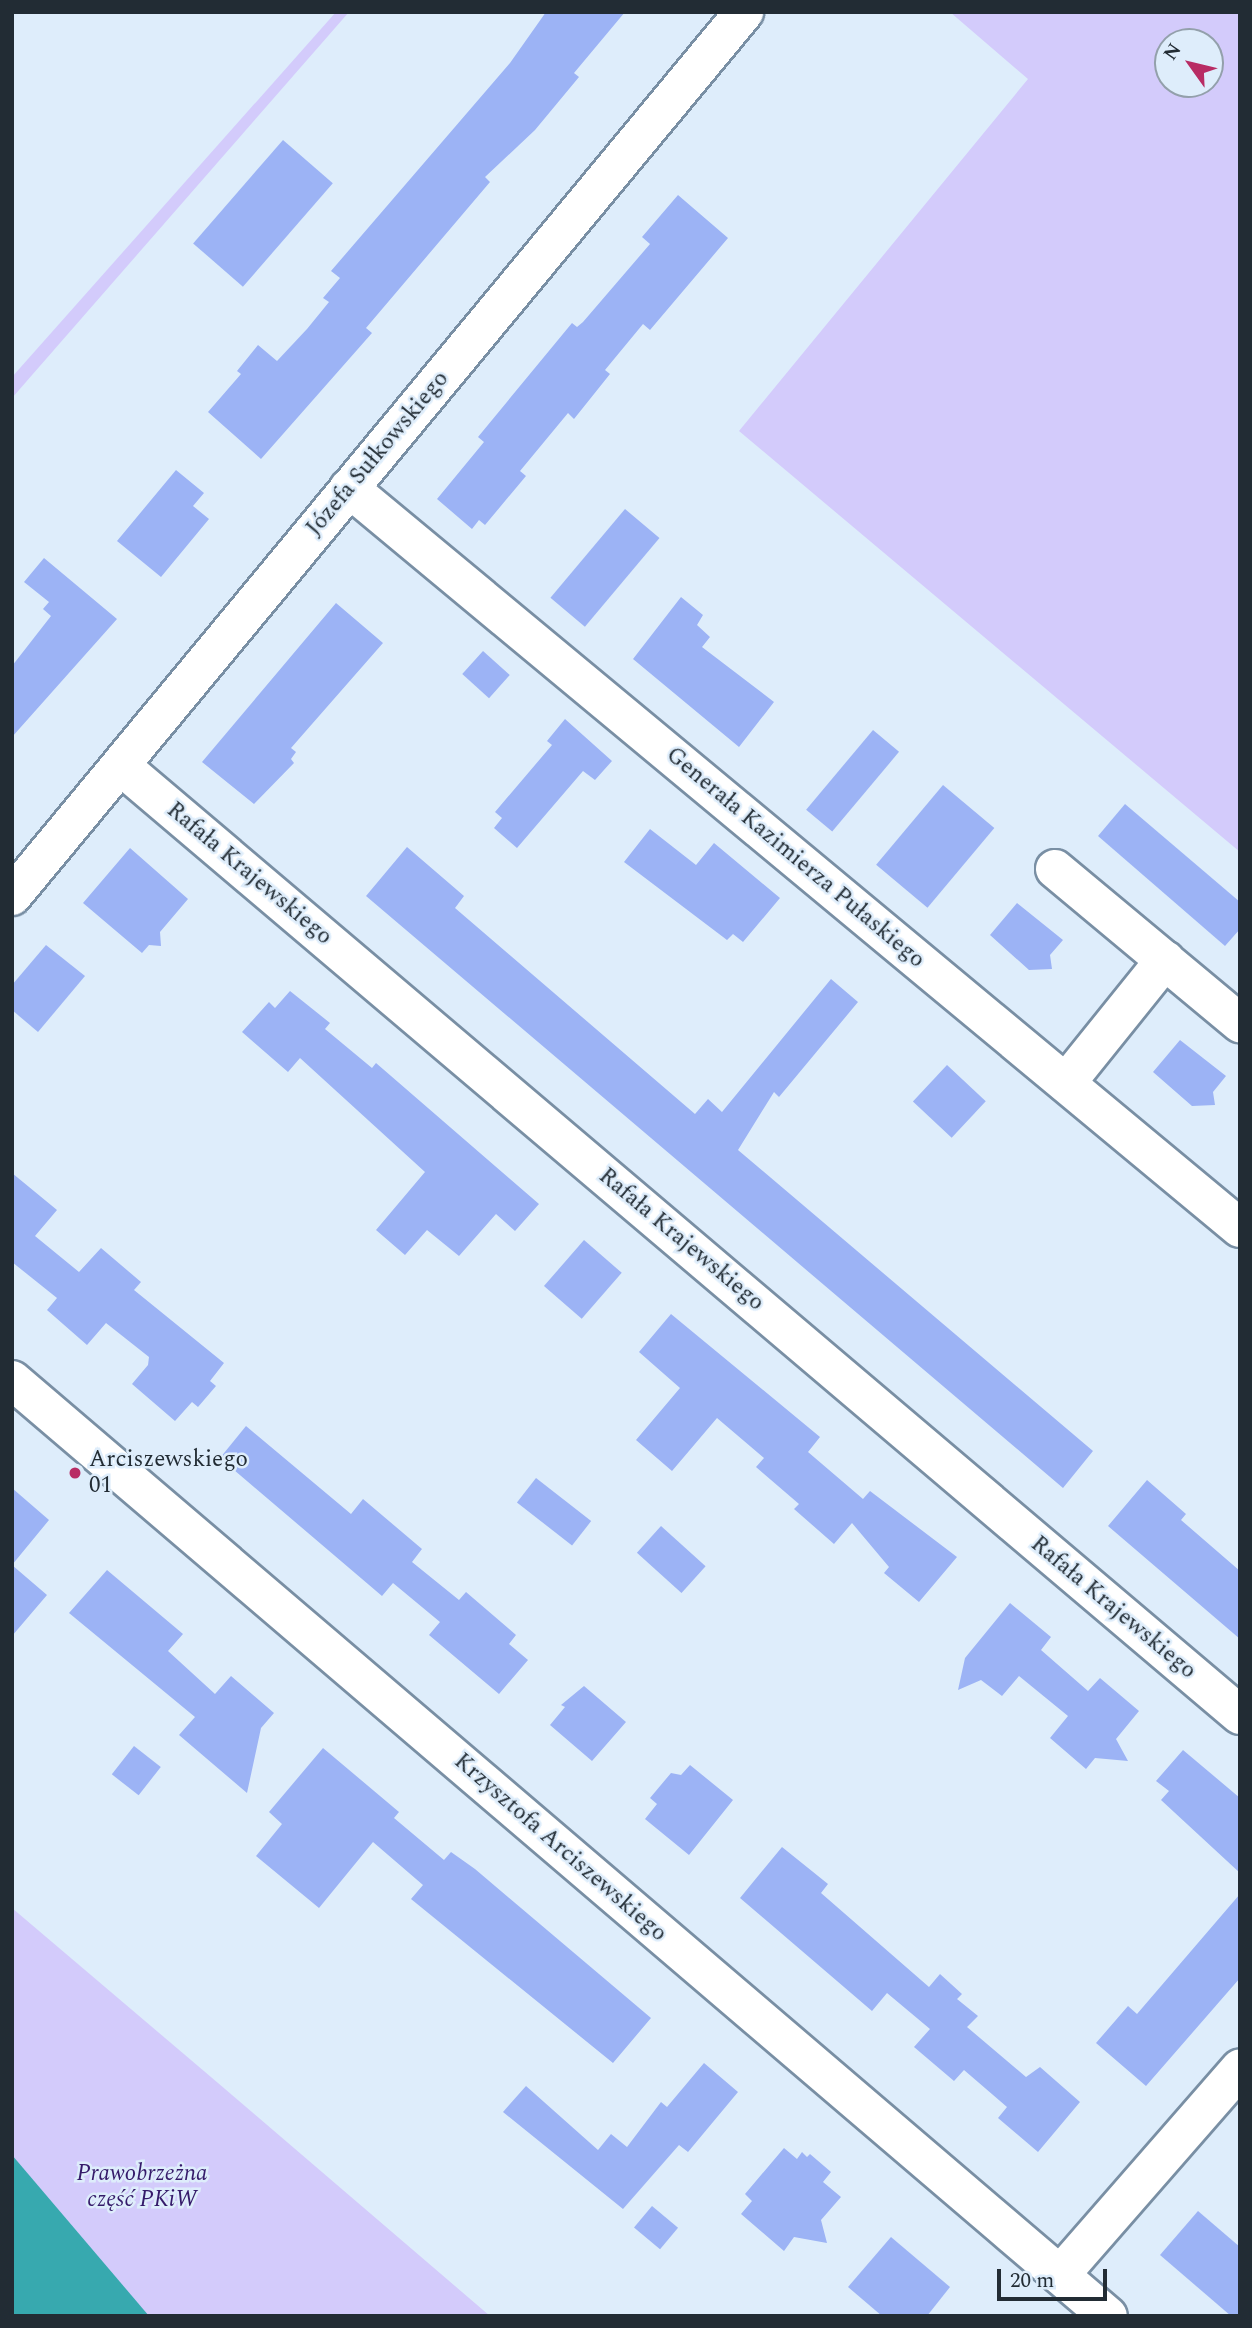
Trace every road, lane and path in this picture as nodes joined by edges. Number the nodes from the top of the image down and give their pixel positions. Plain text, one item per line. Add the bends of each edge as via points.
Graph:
1 (744, 12) edge
2 (349, 488) junction
3 (121, 766) junction
4 (1055, 869) dead end
5 (12, 896) edge
6 (1165, 960) junction
7 (1240, 1023) edge
8 (1066, 1083) junction
9 (1240, 1228) edge
10 (12, 1380) edge
11 (1240, 1715) edge
12 (1240, 2069) edge
13 (1060, 2275) junction
14 (1108, 2316) edge

1 - 2 street, Józefa Sułkowskiego
2 - 3 street, Józefa Sułkowskiego
2 - 8 street, Generała Kazimierza Pułaskiego
3 - 5 street, Józefa Sułkowskiego
3 - 11 street, Rafała Krajewskiego
4 - 6 street
6 - 7 street
6 - 8 street
8 - 9 street, Generała Kazimierza Pułaskiego
10 - 13 street, Krzysztofa Arciszewskiego
12 - 13 street
13 - 14 street, Krzysztofa Arciszewskiego

